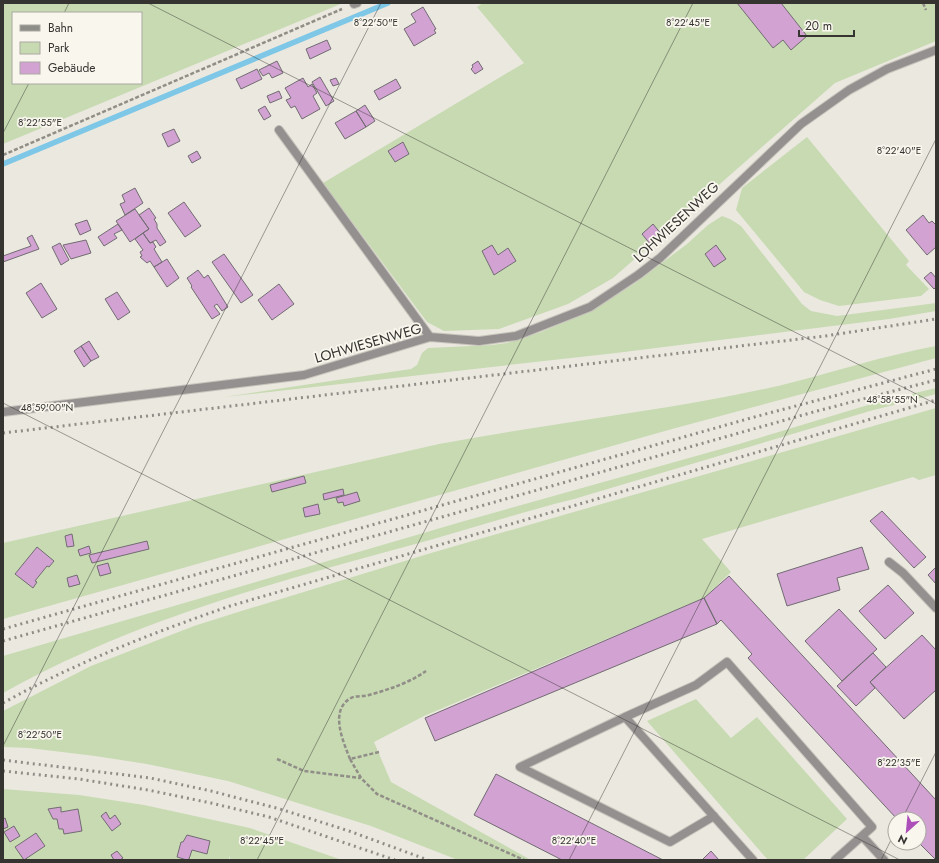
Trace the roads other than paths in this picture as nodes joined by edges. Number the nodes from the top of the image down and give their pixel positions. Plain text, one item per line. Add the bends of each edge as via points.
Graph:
1 (936, 50) edge
2 (279, 130) dead end
3 (430, 337) junction
4 (3, 412) edge
5 (889, 562) dead end
6 (936, 608) edge
7 (625, 717) junction
8 (714, 816) junction
9 (862, 836) junction
10 (753, 860) edge
11 (835, 860) edge
12 (884, 860) edge

1 - 3 lane, LOHWIESENWEG via 887,69 849,90 801,124 660,258 590,307 516,336 479,341
2 - 3 lane
3 - 4 lane, LOHWIESENWEG via 304,375
5 - 6 lane
7 - 8 lane
7 - 8 lane via 520,767 670,842
7 - 9 lane via 696,685 727,662 872,827
8 - 10 lane
9 - 11 lane
9 - 12 lane

